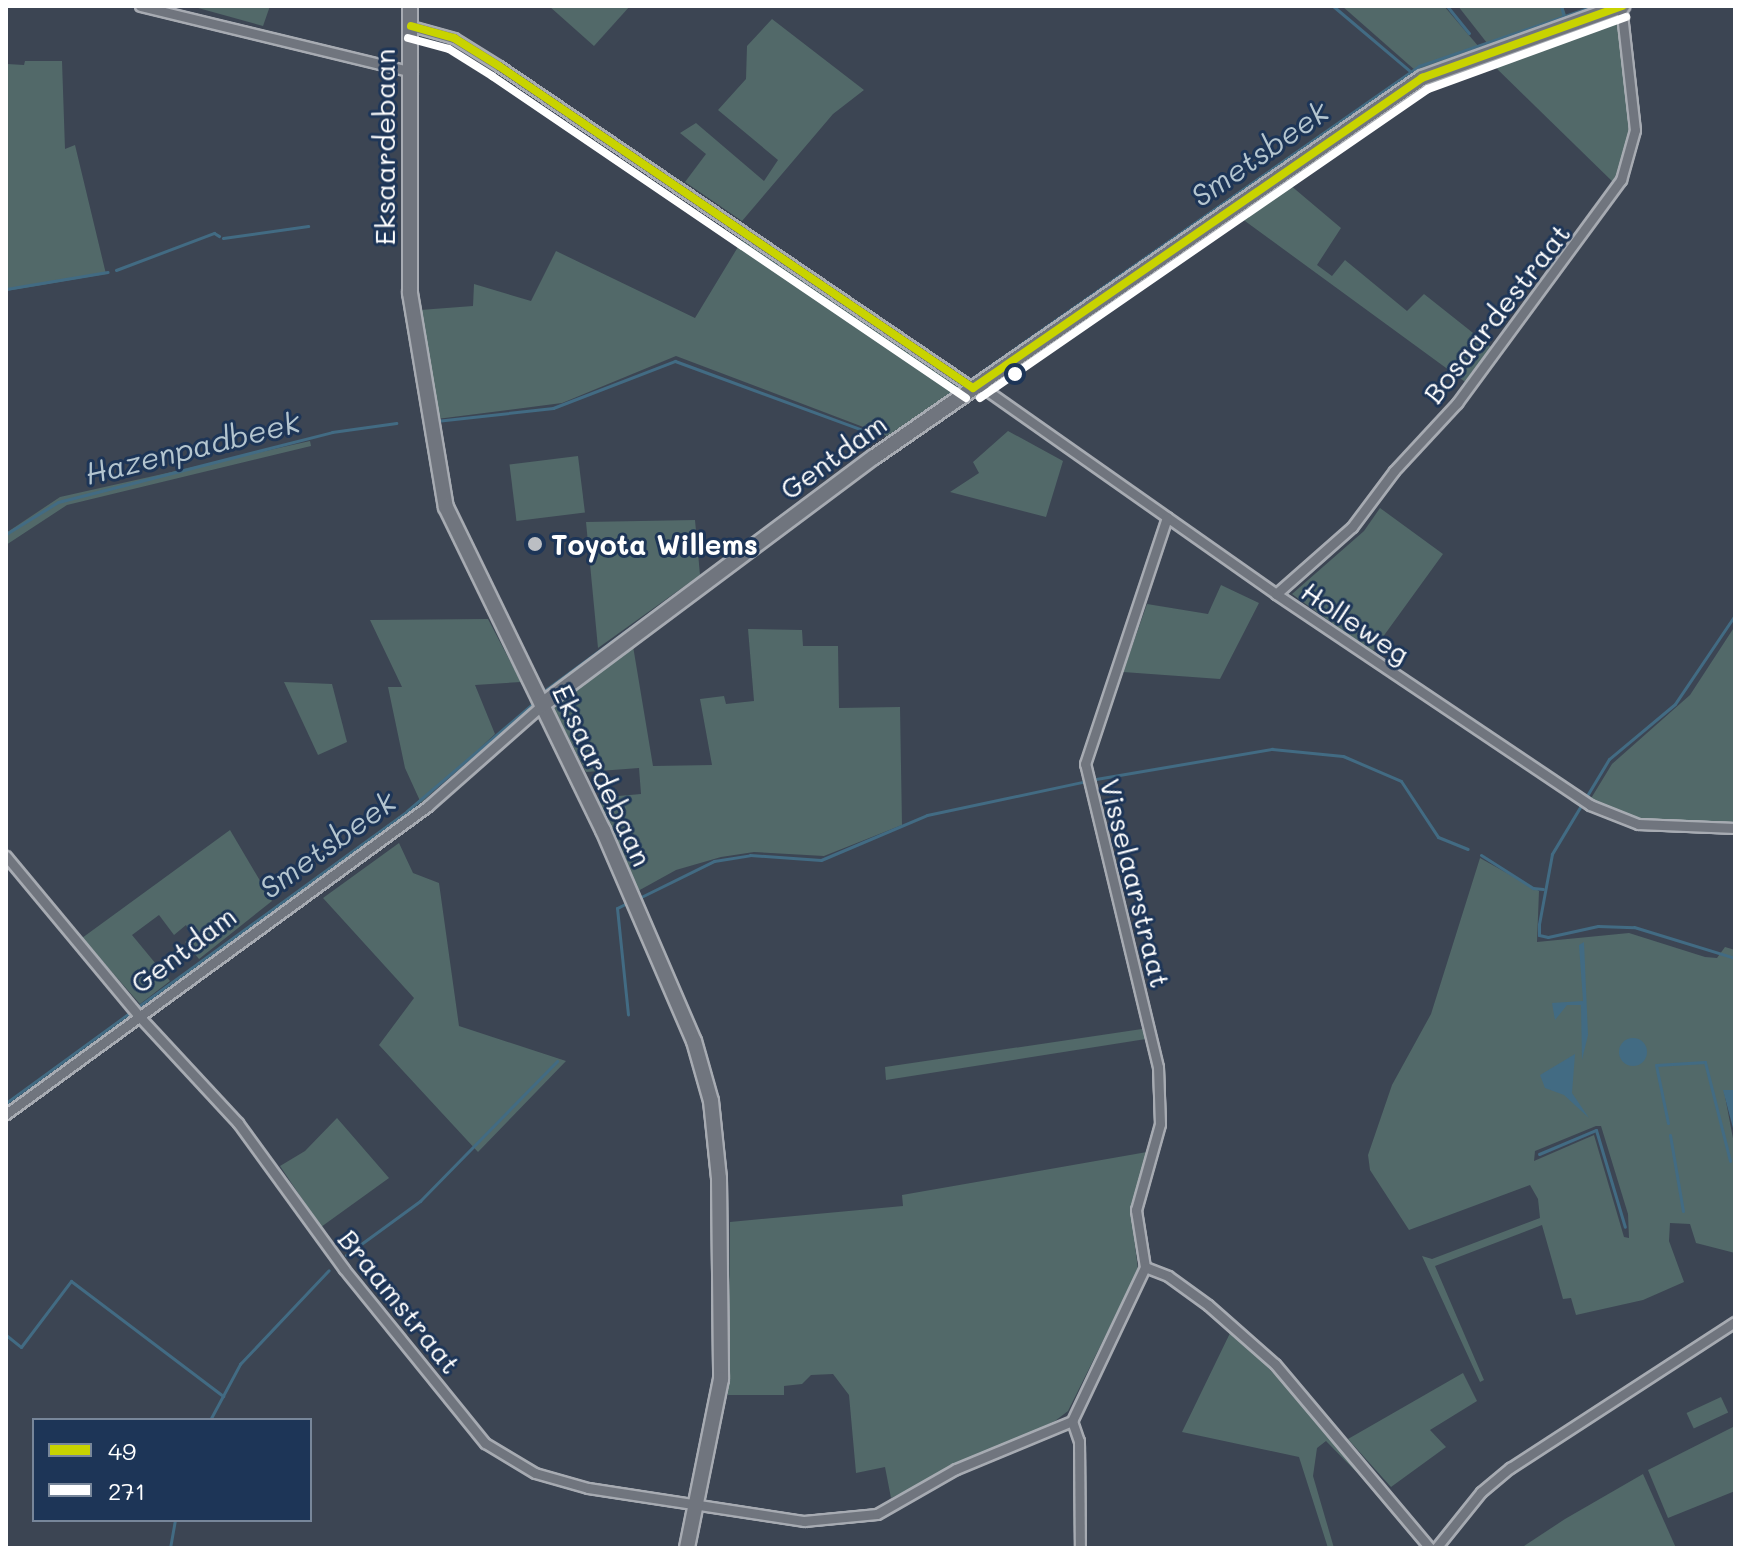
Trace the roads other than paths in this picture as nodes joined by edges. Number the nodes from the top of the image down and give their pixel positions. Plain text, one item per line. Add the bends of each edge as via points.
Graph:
1 (140, 6) edge
2 (410, 6) edge
3 (1622, 6) edge
4 (411, 26) junction
5 (412, 72) junction
6 (976, 386) junction
7 (1167, 517) junction
8 (1276, 594) junction
9 (542, 705) junction
10 (1735, 828) edge
11 (6, 856) edge
12 (138, 1015) junction
13 (6, 1114) edge
14 (1145, 1267) junction
15 (1735, 1322) edge
16 (1072, 1421) junction
17 (696, 1503) junction
18 (687, 1548) edge
19 (1080, 1548) edge
20 (1430, 1548) edge
21 (1436, 1548) edge

1 - 5 street
2 - 4 main road, Eksaardebaan
3 - 6 main road, Gentdam via 1422,78
3 - 8 street, Bosaardestraat via 1635,130 1621,180 1457,403 1394,471 1352,527
4 - 5 main road, Eksaardebaan
4 - 6 street, Holleweg via 454,38 499,66
5 - 9 main road, Eksaardebaan via 411,308 441,488 464,553
6 - 7 street, Holleweg
6 - 9 main road, Gentdam via 755,543
7 - 8 street, Holleweg
7 - 14 street, Visselaarstraat via 1085,764 1158,1067 1160,1124 1136,1210
8 - 10 street, Holleweg via 1590,805 1638,824
9 - 12 street, Gentdam via 428,806
9 - 17 main road, Eksaardebaan via 603,830 707,1082 719,1178 721,1379
11 - 12 street, Braamstraat
12 - 13 street, Gentdam
12 - 17 street, Braamstraat via 248,1136 338,1261 477,1436 517,1464 562,1482
14 - 16 street
14 - 20 street via 1168,1276 1208,1305 1275,1364
15 - 21 street via 1510,1468 1481,1492
16 - 17 street via 956,1469 877,1514 804,1521
16 - 19 street via 1079,1441
17 - 18 main road, Eksaardebaan

